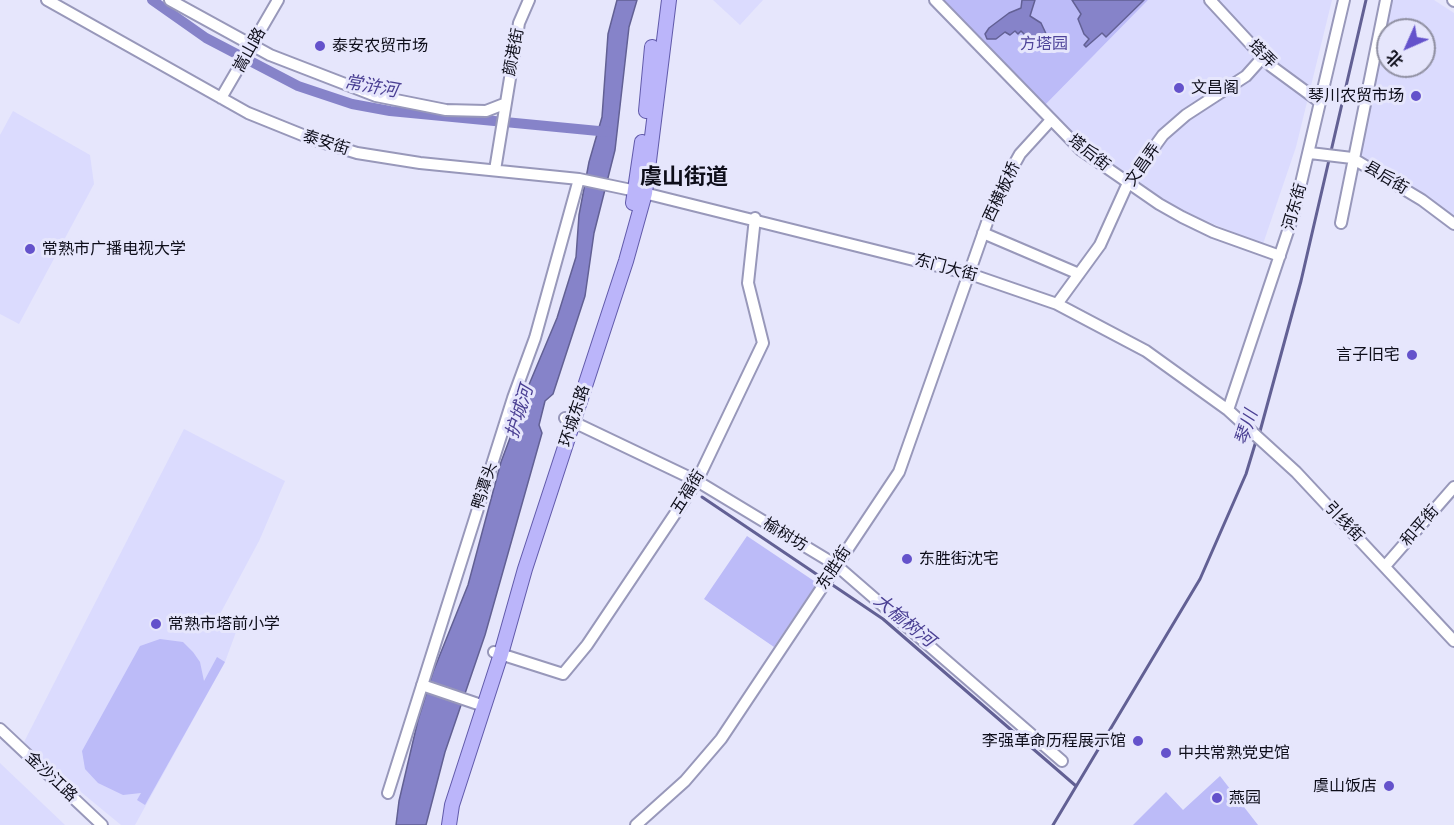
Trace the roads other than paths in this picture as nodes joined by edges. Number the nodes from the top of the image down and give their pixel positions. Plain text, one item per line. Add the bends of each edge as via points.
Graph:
1 (47, 0) edge
2 (171, 0) edge
3 (278, 0) edge
4 (529, 0) edge
5 (659, 0) edge
6 (669, 0) edge
7 (934, 0) edge
8 (1210, 0) edge
9 (1344, 0) edge
10 (1386, 0) edge
11 (253, 44) junction
12 (1263, 57) junction
13 (221, 98) junction
14 (1320, 102) junction
15 (504, 104) junction
16 (1051, 120) junction
17 (1310, 153) junction
18 (1352, 158) junction
19 (495, 170) junction
20 (579, 179) junction
21 (1128, 183) junction
22 (641, 192) junction
23 (755, 218) junction
24 (1341, 223) dead end
25 (1454, 224) edge
26 (983, 233) junction
27 (1280, 256) junction
28 (970, 274) junction
29 (1079, 274) junction
30 (1057, 304) junction
31 (1228, 410) junction
32 (569, 420) junction
33 (698, 481) junction
34 (1454, 487) edge
35 (1386, 565) junction
36 (833, 569) junction
37 (1454, 641) edge
38 (497, 653) junction
39 (422, 685) junction
40 (478, 704) junction
41 (0, 729) edge
42 (1062, 760) dead end
43 (388, 792) dead end
44 (102, 825) edge
45 (443, 825) edge
46 (449, 825) edge
47 (636, 825) edge

1 - 13 street, 泰安街
2 - 11 street
3 - 11 street, 嵩山路
4 - 15 street, 颜港街 via 519,23
5 - 22 main road, 环城东路 via 646,87
6 - 22 main road, 环城东路
7 - 16 street, 塔后街
8 - 12 street, 塔弄
9 - 14 street, 河东街
10 - 18 street
11 - 13 street, 嵩山路
11 - 15 street via 296,66 376,96 446,111 486,111
12 - 14 street, 塔弄
12 - 21 street, 文昌弄 via 1246,76 1163,135
13 - 19 street, 泰安街 via 270,123 357,153
14 - 17 street, 河东街
15 - 19 street, 颜港街
16 - 21 street, 塔后街 via 1081,150
16 - 26 street, 西横板桥 via 1020,153 996,197
17 - 18 street, 县后街
17 - 27 street, 河东街
18 - 24 street
18 - 25 street, 县后街
19 - 20 street, 泰安街
20 - 22 street, 泰安街
20 - 39 street, 鸭潭头 via 535,338
21 - 27 street, 塔后街 via 1203,227
21 - 29 street, 文昌弄 via 1100,245
22 - 23 street, 东门大街
22 - 32 main road, 环城东路
23 - 28 street, 东门大街
23 - 33 street, 五福街 via 748,283 763,343
26 - 28 street, 西横板桥
26 - 29 street
27 - 31 street, 河东街
28 - 30 street, 东门大街
28 - 36 street, 东胜街 via 898,472
29 - 30 street, 文昌弄
30 - 31 street, 东门大街 via 1146,351
31 - 35 street, 引线街
32 - 33 street, 榆树坊
32 - 38 main road, 环城东路
33 - 36 street, 榆树坊
33 - 38 street, 五福街 via 563,675
34 - 35 street, 和平街
35 - 37 street, 引线街
36 - 42 street, 榆树坊
36 - 47 street, 东胜街 via 721,739 686,781
38 - 40 main road, 环城东路
38 - 46 main road, 环城东路
39 - 40 street
39 - 43 street, 鸭潭头
40 - 45 main road, 环城东路
41 - 44 street, 金沙江路

